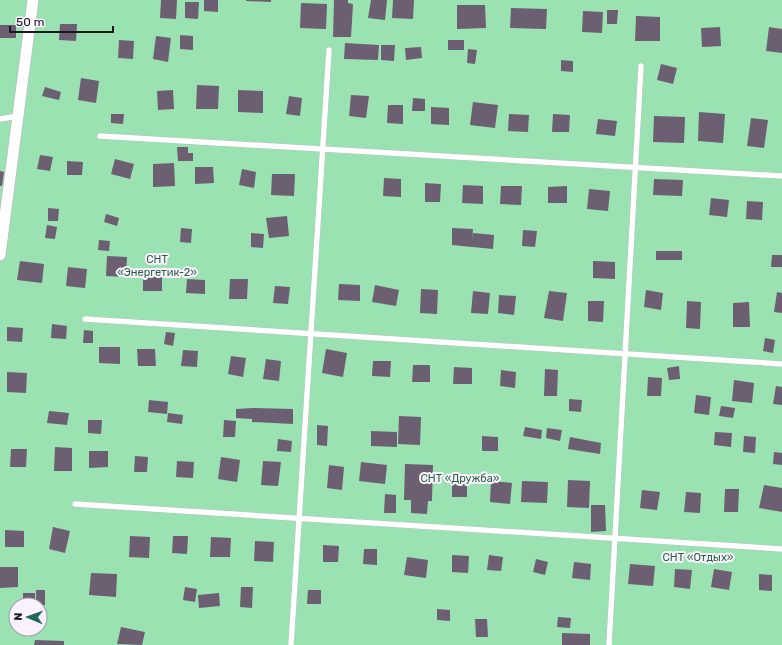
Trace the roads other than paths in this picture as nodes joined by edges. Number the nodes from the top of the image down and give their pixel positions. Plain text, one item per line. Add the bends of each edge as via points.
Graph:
1 (33, 0) edge
2 (329, 50) dead end
3 (641, 66) dead end
4 (18, 116) junction
5 (0, 119) edge
6 (100, 136) dead end
7 (323, 149) junction
8 (636, 167) junction
9 (782, 176) edge
10 (0, 256) edge
11 (85, 319) dead end
12 (311, 334) junction
13 (625, 354) junction
14 (782, 364) edge
15 (75, 504) dead end
16 (299, 518) junction
17 (615, 538) junction
18 (782, 549) edge
19 (291, 645) edge
20 (609, 645) edge

1 - 4 street
2 - 7 lane
3 - 8 lane
4 - 5 lane
4 - 10 street
6 - 7 lane
7 - 8 lane
7 - 12 lane
8 - 9 lane
8 - 13 lane
11 - 12 lane
12 - 13 lane
12 - 16 lane
13 - 14 lane
13 - 17 lane
15 - 16 lane
16 - 17 lane
16 - 19 lane
17 - 18 lane
17 - 20 lane

